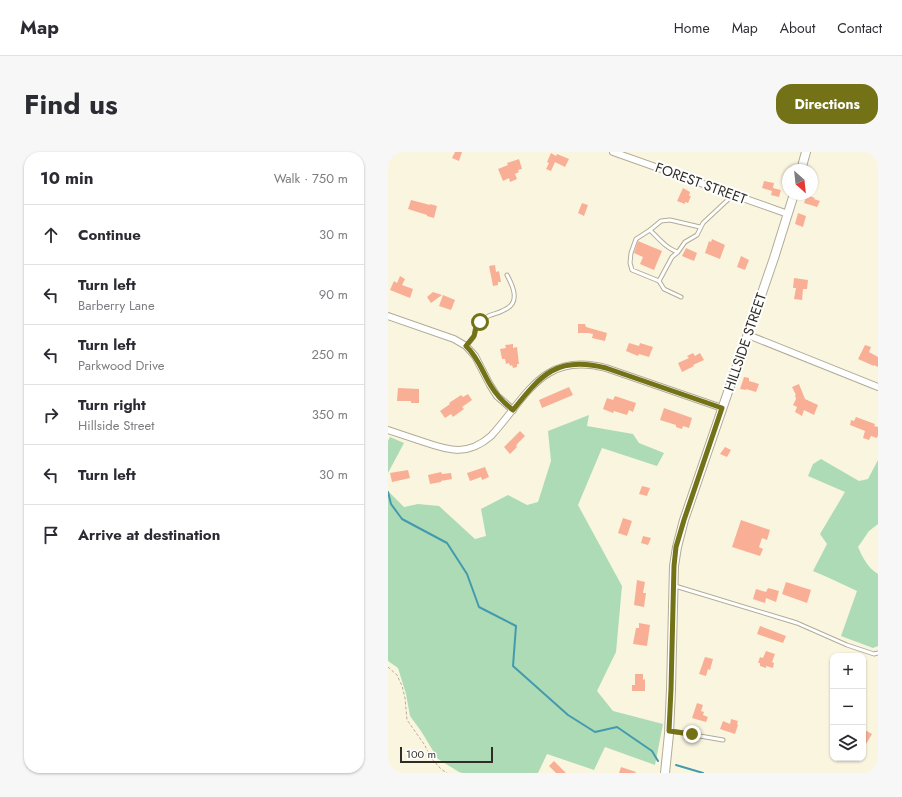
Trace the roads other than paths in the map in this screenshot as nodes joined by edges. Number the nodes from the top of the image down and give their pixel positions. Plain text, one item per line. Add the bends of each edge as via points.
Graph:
1 (613, 152) edge
2 (806, 152) edge
3 (802, 164) edge
4 (733, 195) junction
5 (792, 200) edge
6 (788, 214) junction
7 (700, 227) junction
8 (650, 230) junction
9 (678, 252) junction
10 (507, 275) dead end
11 (659, 281) junction
12 (681, 297) dead end
13 (388, 316) edge
14 (748, 335) junction
15 (466, 346) junction
16 (878, 386) edge
17 (722, 408) junction
18 (513, 410) junction
19 (388, 430) edge
20 (673, 585) junction
21 (878, 653) edge
22 (669, 731) junction
23 (723, 740) dead end
24 (665, 773) edge

1 - 4 street, FOREST STREET
2 - 3 street
4 - 6 street, FOREST STREET
4 - 7 lane
5 - 6 street, HILLSIDE STREET
6 - 14 street, HILLSIDE STREET
7 - 8 lane via 670,220 661,221
7 - 9 lane via 697,235 685,242
8 - 9 lane via 659,240
8 - 11 lane via 636,239 630,263 632,270
9 - 11 lane via 672,257
10 - 15 lane via 515,296 511,305 480,322
11 - 12 lane via 664,289
13 - 15 street via 454,339
14 - 16 street
14 - 17 street, HILLSIDE STREET
15 - 18 street via 475,356 494,391
17 - 18 street via 606,368 578,364 544,375
17 - 20 street, HILLSIDE STREET via 678,540
18 - 19 street via 488,439 463,450 447,449
20 - 21 lane via 796,624 874,654
20 - 22 street, HILLSIDE STREET
22 - 23 lane
22 - 24 street, HILLSIDE STREET

